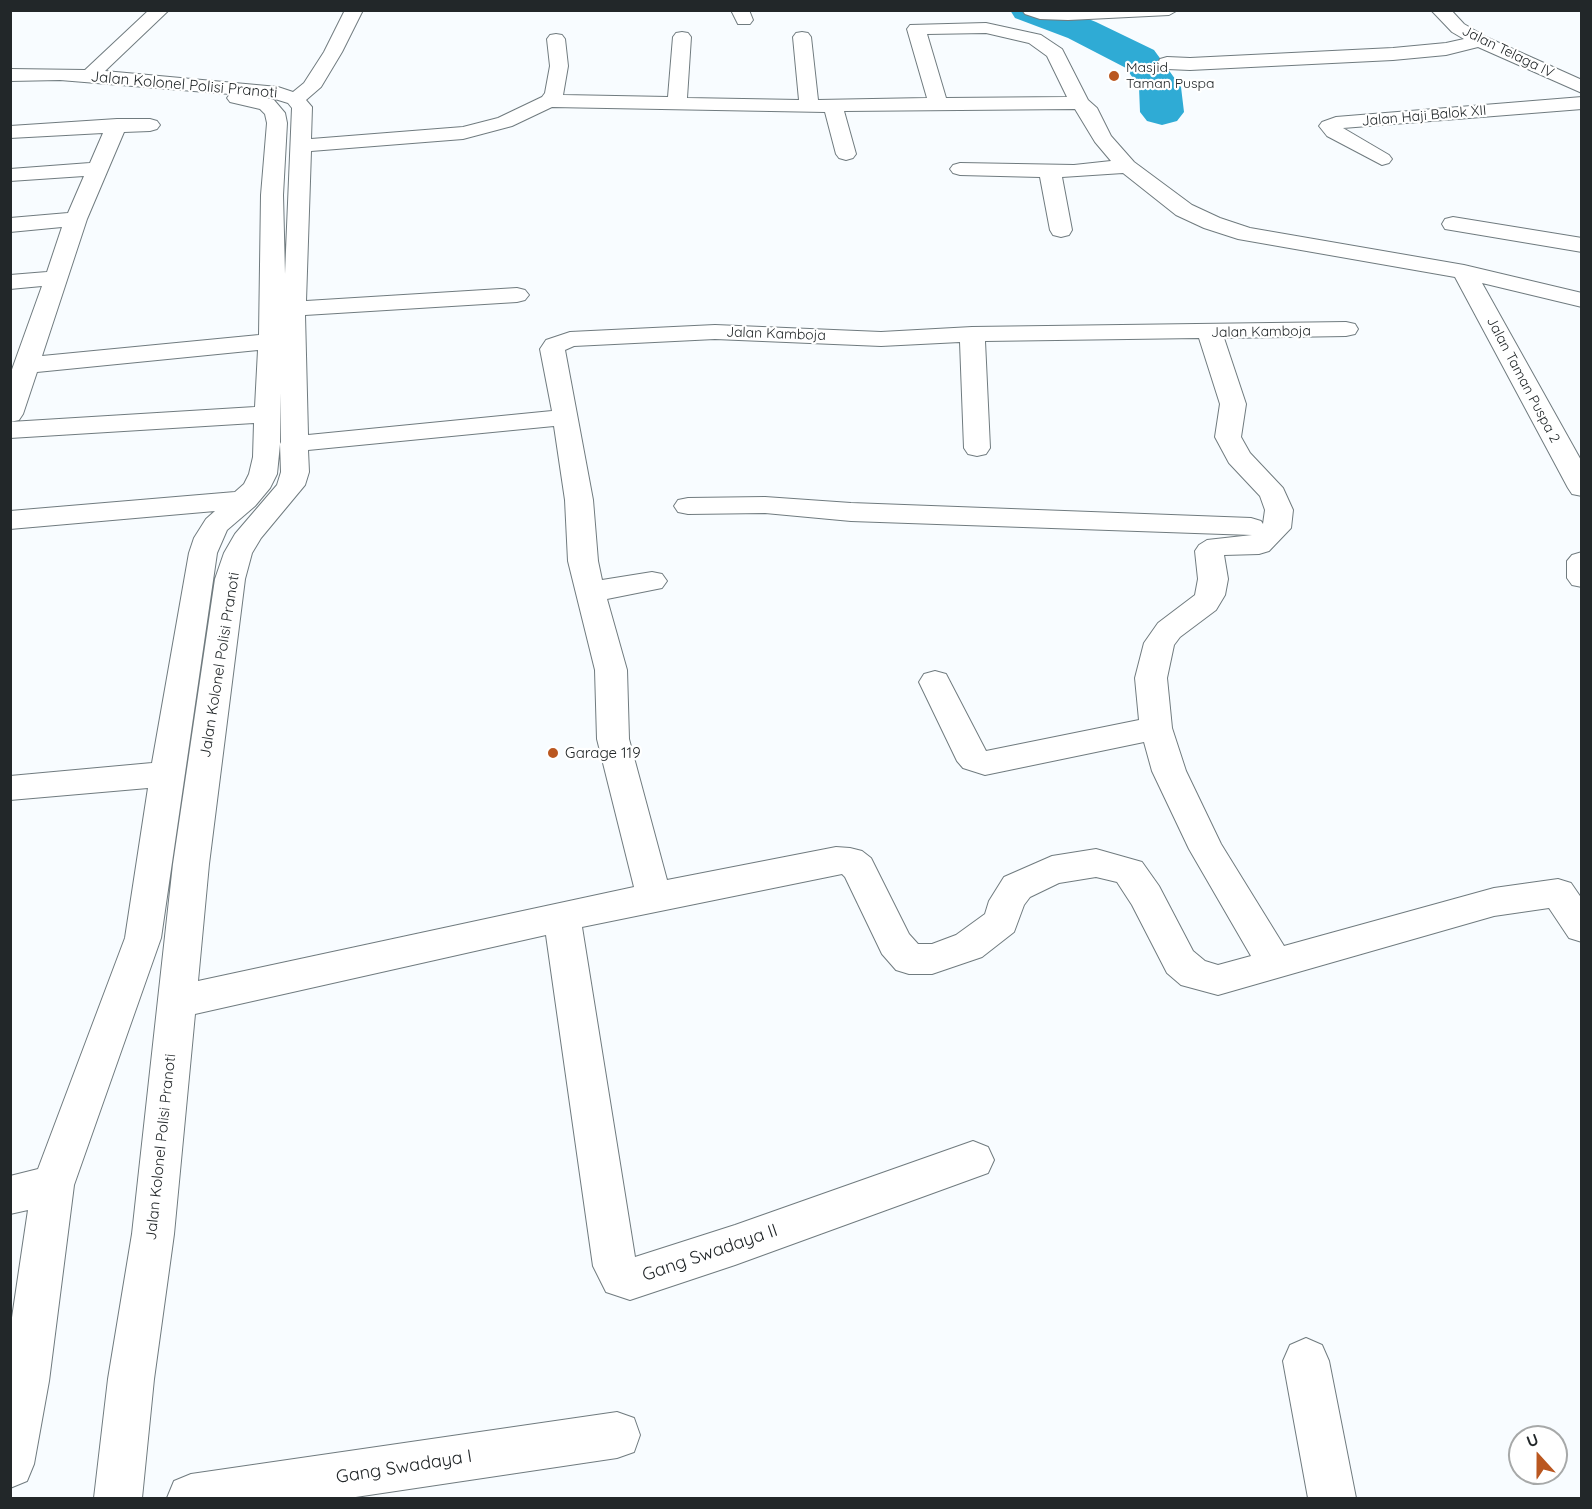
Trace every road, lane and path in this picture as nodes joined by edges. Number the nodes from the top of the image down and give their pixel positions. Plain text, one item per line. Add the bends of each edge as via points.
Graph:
1 (160, 10) edge
2 (354, 10) edge
3 (1031, 10) edge
4 (1169, 10) edge
5 (1440, 10) edge
6 (1495, 28) dead end
7 (682, 37) dead end
8 (802, 37) dead end
9 (555, 39) dead end
10 (1480, 41) junction
11 (1523, 45) dead end
12 (1167, 63) dead end
13 (10, 75) edge
14 (89, 76) junction
15 (10, 85) edge
16 (1581, 87) edge
17 (295, 99) junction
18 (549, 101) junction
19 (1080, 103) junction
20 (1581, 103) edge
21 (677, 104) junction
22 (938, 104) junction
23 (809, 106) junction
24 (833, 106) junction
25 (150, 125) dead end
26 (117, 126) junction
27 (10, 132) edge
28 (300, 146) junction
29 (846, 154) dead end
30 (1382, 159) dead end
31 (1127, 166) junction
32 (96, 169) junction
33 (960, 169) dead end
34 (1050, 171) junction
35 (10, 175) edge
36 (76, 219) junction
37 (1453, 224) dead end
38 (10, 225) edge
39 (1061, 230) dead end
40 (1581, 245) edge
41 (1464, 272) junction
42 (56, 278) junction
43 (10, 282) edge
44 (517, 295) dead end
45 (1581, 300) edge
46 (293, 309) junction
47 (1346, 329) dead end
48 (1210, 333) junction
49 (972, 334) junction
50 (270, 341) junction
51 (24, 350) edge
52 (263, 414) junction
53 (11, 416) edge
54 (566, 417) junction
55 (293, 444) junction
56 (977, 448) dead end
57 (1581, 488) edge
58 (245, 500) junction
59 (688, 506) dead end
60 (10, 520) edge
61 (1277, 528) junction
62 (1581, 561) edge
63 (1581, 578) edge
64 (652, 581) dead end
65 (591, 592) junction
66 (935, 682) dead end
67 (1156, 728) junction
68 (166, 774) junction
69 (10, 788) edge
70 (1570, 892) edge
71 (654, 897) junction
72 (562, 918) junction
73 (1581, 928) edge
74 (1275, 964) junction
75 (176, 1002) junction
76 (973, 1160) dead end
77 (53, 1185) junction
78 (10, 1195) edge
79 (1306, 1361) dead end
80 (617, 1435) dead end
81 (10, 1464) edge
82 (118, 1498) edge
83 (191, 1498) edge
84 (1332, 1498) edge

1 - 14 street
2 - 17 street via 311,87
3 - 4 street via 1068,15
5 - 10 street, Jalan Telaga IV via 1458,28
6 - 11 street
7 - 21 street
8 - 23 street
9 - 18 street via 558,82
10 - 12 street via 1392,54
10 - 16 street, Jalan Telaga IV
13 - 14 street, Jalan Kolonel Polisi Pranoti
14 - 17 street, Jalan Kolonel Polisi Pranoti via 278,93
15 - 50 street via 73,84 221,95 260,102 273,110 277,123
17 - 28 street, Jalan Kolonel Polisi Pranoti via 302,107
18 - 21 street
18 - 28 street via 480,130
19 - 22 street
19 - 22 street via 1055,53 1035,39 986,28 916,29
19 - 31 street via 1087,108 1102,138
20 - 30 street, Jalan Haji Balok XII via 1329,126
21 - 23 street
22 - 24 street
23 - 24 street
24 - 29 street
25 - 26 street
26 - 27 street
26 - 32 street
28 - 46 street, Jalan Kolonel Polisi Pranoti
31 - 34 street
31 - 41 street via 1184,210 1246,234
32 - 35 street
32 - 36 street
33 - 34 street
34 - 39 street
36 - 38 street
36 - 42 street
37 - 40 street
41 - 45 street
41 - 57 street, Jalan Taman Puspa 2
42 - 43 street
42 - 51 street
44 - 46 street
46 - 55 street, Jalan Kolonel Polisi Pranoti
47 - 48 street, Jalan Kamboja
48 - 49 street, Jalan Kamboja
48 - 61 street via 1233,404 1228,437 1239,457 1273,494 1279,510
49 - 54 street, Jalan Kamboja via 881,339 715,332 570,339 552,349
49 - 56 street
50 - 51 street
50 - 52 street
51 - 53 street
52 - 53 street
52 - 58 street via 263,474
54 - 55 street
54 - 65 street
55 - 75 street, Jalan Kolonel Polisi Pranoti via 295,472 291,485 249,534 230,579
58 - 60 street
58 - 68 street via 216,525 203,553
59 - 61 street via 765,505 851,512
61 - 67 street via 1259,545 1217,546 1209,551 1213,579 1210,595 1159,643 1151,678
62 - 63 street
64 - 65 street
65 - 71 street via 611,670 613,739
66 - 67 street via 969,753 985,763
67 - 74 street via 1169,771 1206,849
68 - 69 street
68 - 77 street via 143,938
70 - 73 street
70 - 74 street via 1494,902
71 - 72 street
71 - 74 street via 836,860 850,861 859,868 895,944 909,959 932,958 969,946 1001,922 1007,901 1017,887 1052,870 1096,864 1128,873 1146,896 1180,962 1194,974 1218,980
72 - 75 street
72 - 76 street, Gang Swadaya II via 601,1185 615,1266 621,1277 630,1279 735,1245
75 - 82 street, Jalan Kolonel Polisi Pranoti via 153,1234
77 - 78 street
77 - 81 street via 26,1381
79 - 84 street
80 - 83 street, Gang Swadaya I

